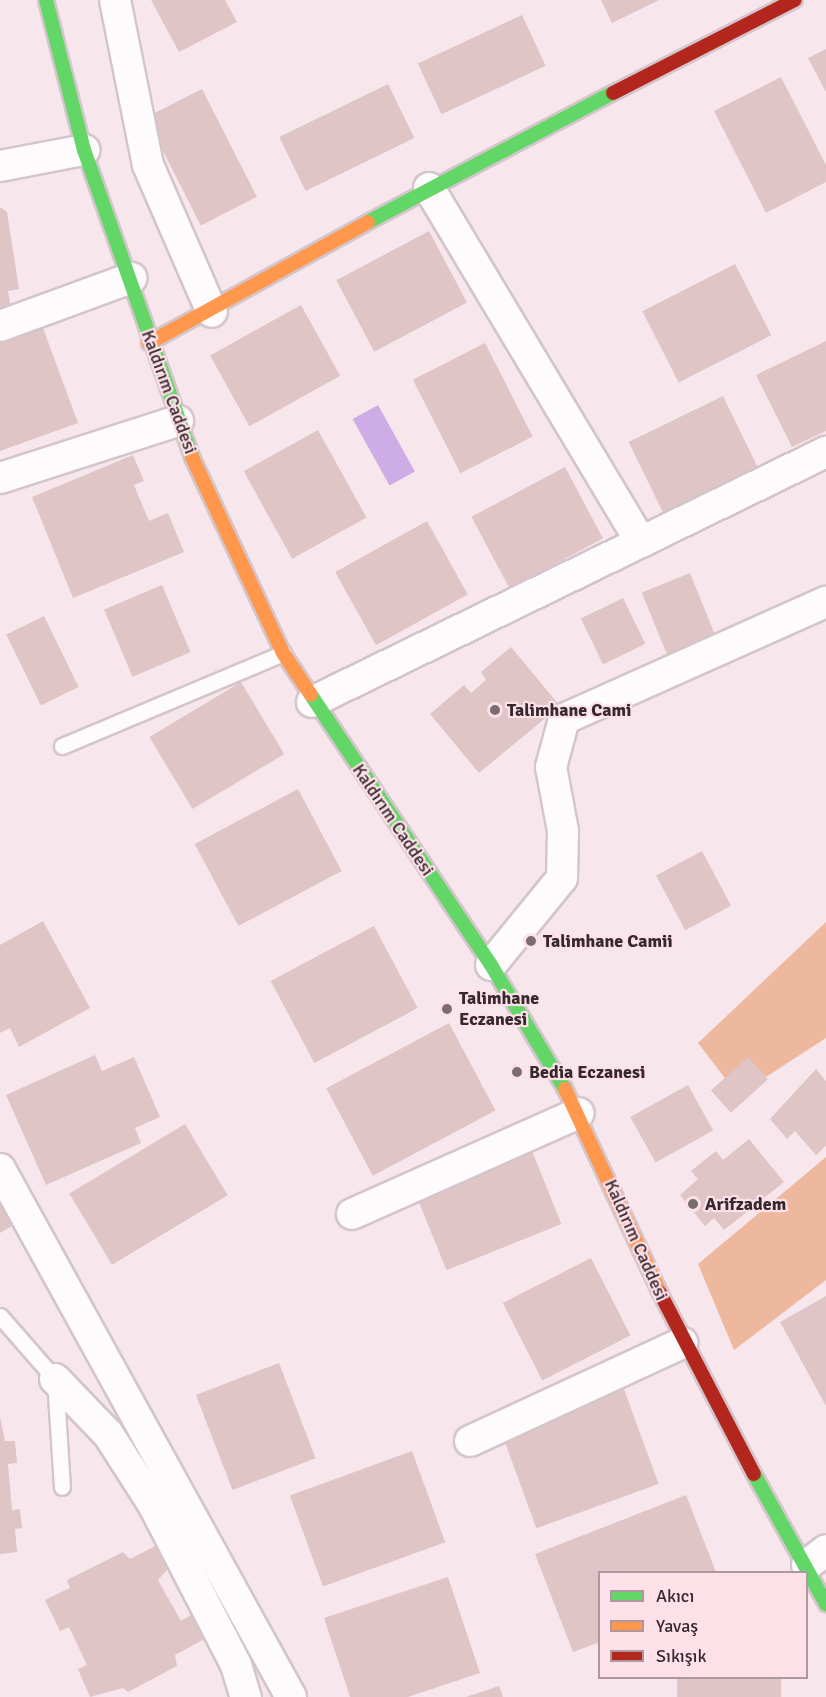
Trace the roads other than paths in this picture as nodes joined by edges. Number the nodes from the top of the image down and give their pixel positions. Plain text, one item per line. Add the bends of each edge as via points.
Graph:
1 (46, 0) edge
2 (115, 0) edge
3 (795, 0) edge
4 (84, 150) junction
5 (0, 166) edge
6 (429, 188) junction
7 (131, 278) junction
8 (212, 312) junction
9 (0, 326) edge
10 (149, 343) junction
11 (178, 421) junction
12 (826, 452) edge
13 (0, 478) edge
14 (641, 542) junction
15 (826, 602) edge
16 (283, 653) junction
17 (312, 702) junction
18 (62, 746) dead end
19 (491, 965) junction
20 (579, 1113) junction
21 (0, 1169) edge
22 (352, 1214) dead end
23 (0, 1316) edge
24 (682, 1343) junction
25 (56, 1379) junction
26 (470, 1442) dead end
27 (62, 1487) dead end
28 (816, 1558) edge
29 (826, 1604) edge
30 (246, 1697) edge
31 (291, 1697) edge

1 - 4 street, Kaldırım Caddesi
2 - 8 street via 148,165
3 - 6 street
4 - 5 street
4 - 7 street, Kaldırım Caddesi
6 - 8 street
6 - 14 street
7 - 9 street
7 - 10 street, Kaldırım Caddesi
8 - 10 street
10 - 11 street, Kaldırım Caddesi
11 - 13 street
11 - 16 street, Kaldırım Caddesi
12 - 14 street
14 - 17 street
15 - 19 street via 564,720 551,767 563,831 562,878
16 - 17 street, Kaldırım Caddesi
16 - 18 lane
17 - 19 street, Kaldırım Caddesi
19 - 20 street, Kaldırım Caddesi
20 - 22 street
20 - 24 street, Kaldırım Caddesi
21 - 31 street
23 - 25 lane
24 - 26 street
24 - 28 street, Kaldırım Caddesi
25 - 27 lane
25 - 30 street via 108,1434 153,1504 236,1665
28 - 29 street, Kaldırım Caddesi

